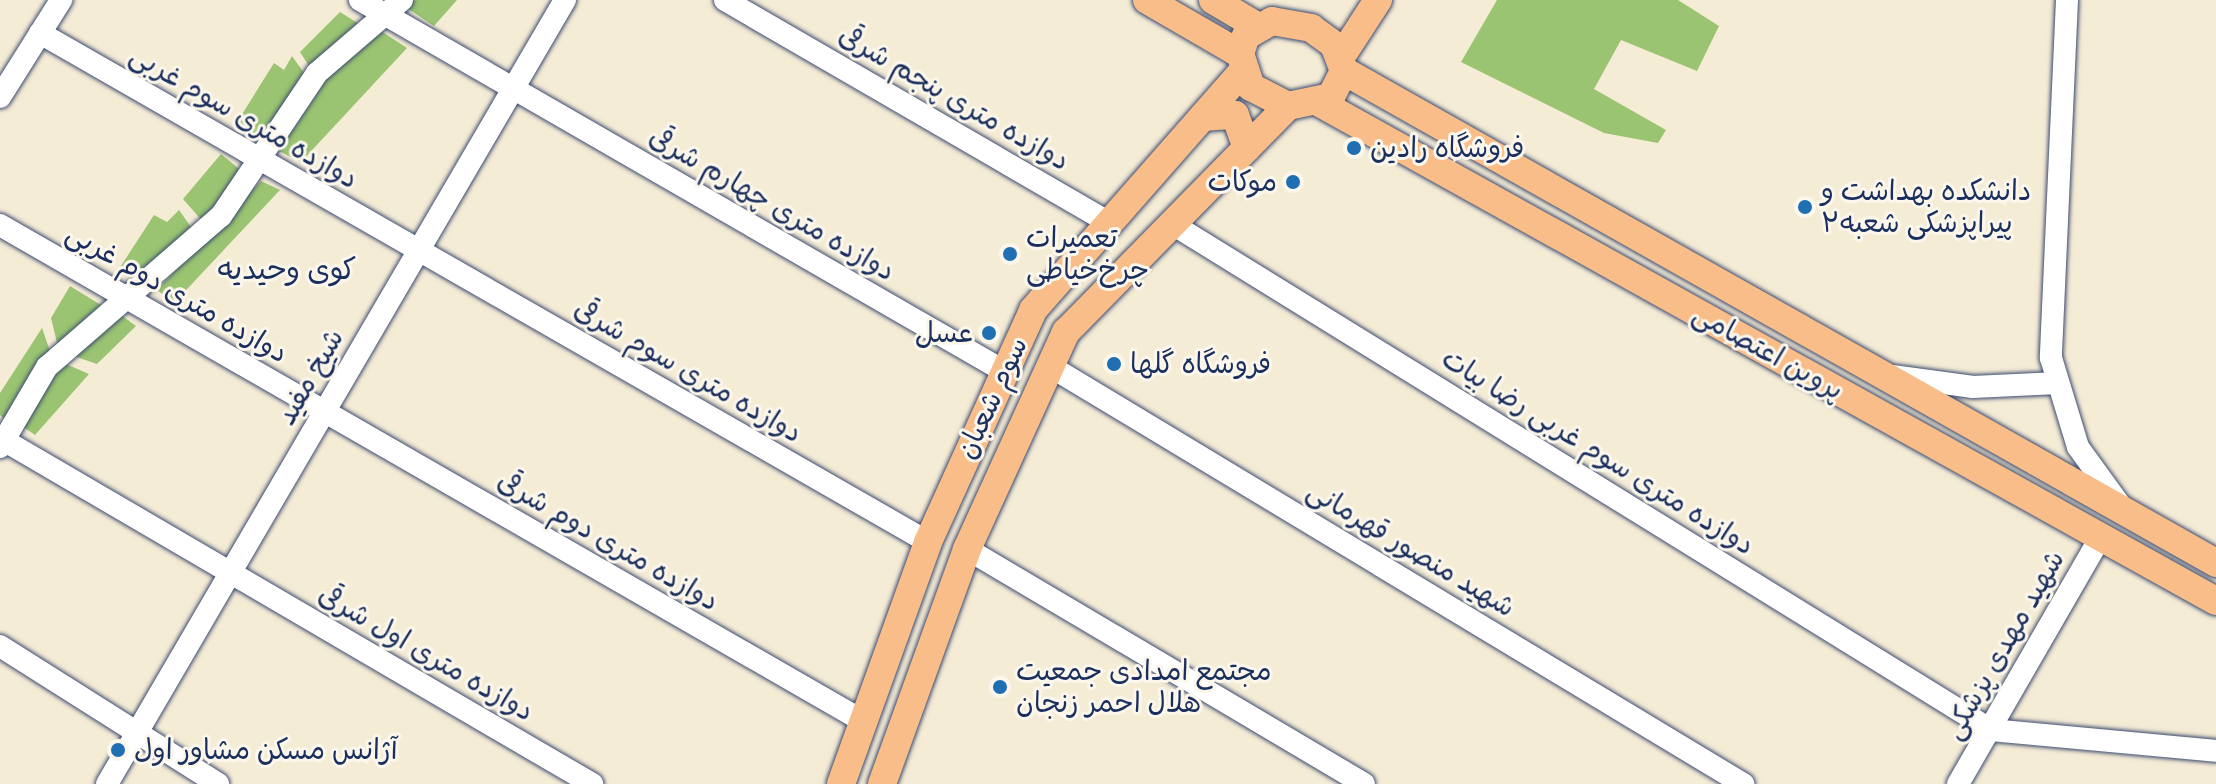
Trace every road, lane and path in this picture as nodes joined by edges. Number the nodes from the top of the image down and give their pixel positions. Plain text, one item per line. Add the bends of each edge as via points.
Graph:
1 (61, 0) edge
2 (360, 0) edge
3 (565, 0) edge
4 (725, 0) edge
5 (1147, 0) edge
6 (1213, 0) edge
7 (1378, 0) edge
8 (2067, 0) edge
9 (394, 8) edge
10 (1298, 11) edge
11 (1257, 26) junction
12 (40, 33) junction
13 (1241, 63) junction
14 (1342, 64) junction
15 (8, 69) edge
16 (513, 90) junction
17 (0, 97) edge
18 (1320, 103) junction
19 (1288, 106) junction
20 (1203, 117) junction
21 (1247, 148) junction
22 (262, 162) junction
23 (1111, 224) junction
24 (0, 225) edge
25 (1174, 225) junction
26 (418, 252) junction
27 (123, 297) junction
28 (1048, 365) junction
29 (1002, 370) junction
30 (1883, 375) junction
31 (2058, 383) junction
32 (324, 414) junction
33 (2, 442) edge
34 (2127, 513) junction
35 (2101, 536) junction
36 (928, 542) junction
37 (967, 549) junction
38 (2216, 563) edge
39 (230, 573) junction
40 (2216, 601) edge
41 (0, 646) edge
42 (863, 721) junction
43 (1991, 730) junction
44 (138, 732) junction
45 (2216, 751) edge
46 (107, 784) edge
47 (218, 784) edge
48 (592, 784) edge
49 (841, 784) edge
50 (882, 784) edge
51 (1364, 784) edge
52 (1743, 784) edge
53 (1958, 784) edge

1 - 12 street
2 - 9 street, دوازده متری چهارم شرقی
3 - 16 street, شیخ مفید
4 - 23 street, دوازده متری پنجم شرقی
5 - 13 main road
6 - 11 main road
7 - 14 main road
8 - 31 street via 2050,319
9 - 16 street, دوازده متری چهارم شرقی
9 - 22 street via 317,73
10 - 11 main road
10 - 14 main road
11 - 13 main road
12 - 15 street
12 - 22 street, دوازده متری سوم غربی
13 - 19 main road via 1251,87
13 - 20 main road, سوم شعبان
14 - 18 main road via 1340,86
14 - 30 main road, پروین اعتصامی
15 - 17 street
16 - 26 street, شیخ مفید
16 - 29 street, دوازده متری چهارم شرقی
18 - 19 main road
18 - 35 main road, پروین اعتصامی
19 - 21 main road, سوم شعبان
20 - 21 main road via 1235,115
20 - 23 main road, سوم شعبان
21 - 25 main road, سوم شعبان
22 - 26 street, دوازده متری سوم غربی
22 - 27 street via 180,258
23 - 29 main road, سوم شعبان via 1033,310
24 - 27 street, دوازده متری دوم غربی
25 - 28 main road, سوم شعبان via 1106,286
25 - 43 street, دوازده متری سوم غربی رضا بیات
26 - 32 street, شیخ مفید
26 - 36 street, دوازده متری سوم شرقی
27 - 32 street, دوازده متری دوم غربی
27 - 33 street via 47,367
28 - 37 main road, سوم شعبان
28 - 52 street, شهید منصور قهرمانی
29 - 36 main road, سوم شعبان
30 - 31 street via 1973,387
30 - 34 main road, پروین اعتصامی
31 - 34 street via 2078,447
32 - 39 street, شیخ مفید
32 - 42 street, دوازده متری دوم شرقی
33 - 39 street, دوازده متری اول شرقی
34 - 38 main road, پروین اعتصامی
35 - 40 main road, پروین اعتصامی
35 - 43 street, شهید مهدی پزشکی
36 - 42 main road, سوم شعبان
37 - 50 main road, سوم شعبان
37 - 51 street
39 - 44 street, شیخ مفید
39 - 48 street, دوازده متری اول شرقی
41 - 44 street
42 - 49 main road, سوم شعبان
43 - 45 street
43 - 53 street, شهید مهدی پزشکی
44 - 46 street, شیخ مفید
44 - 47 street

